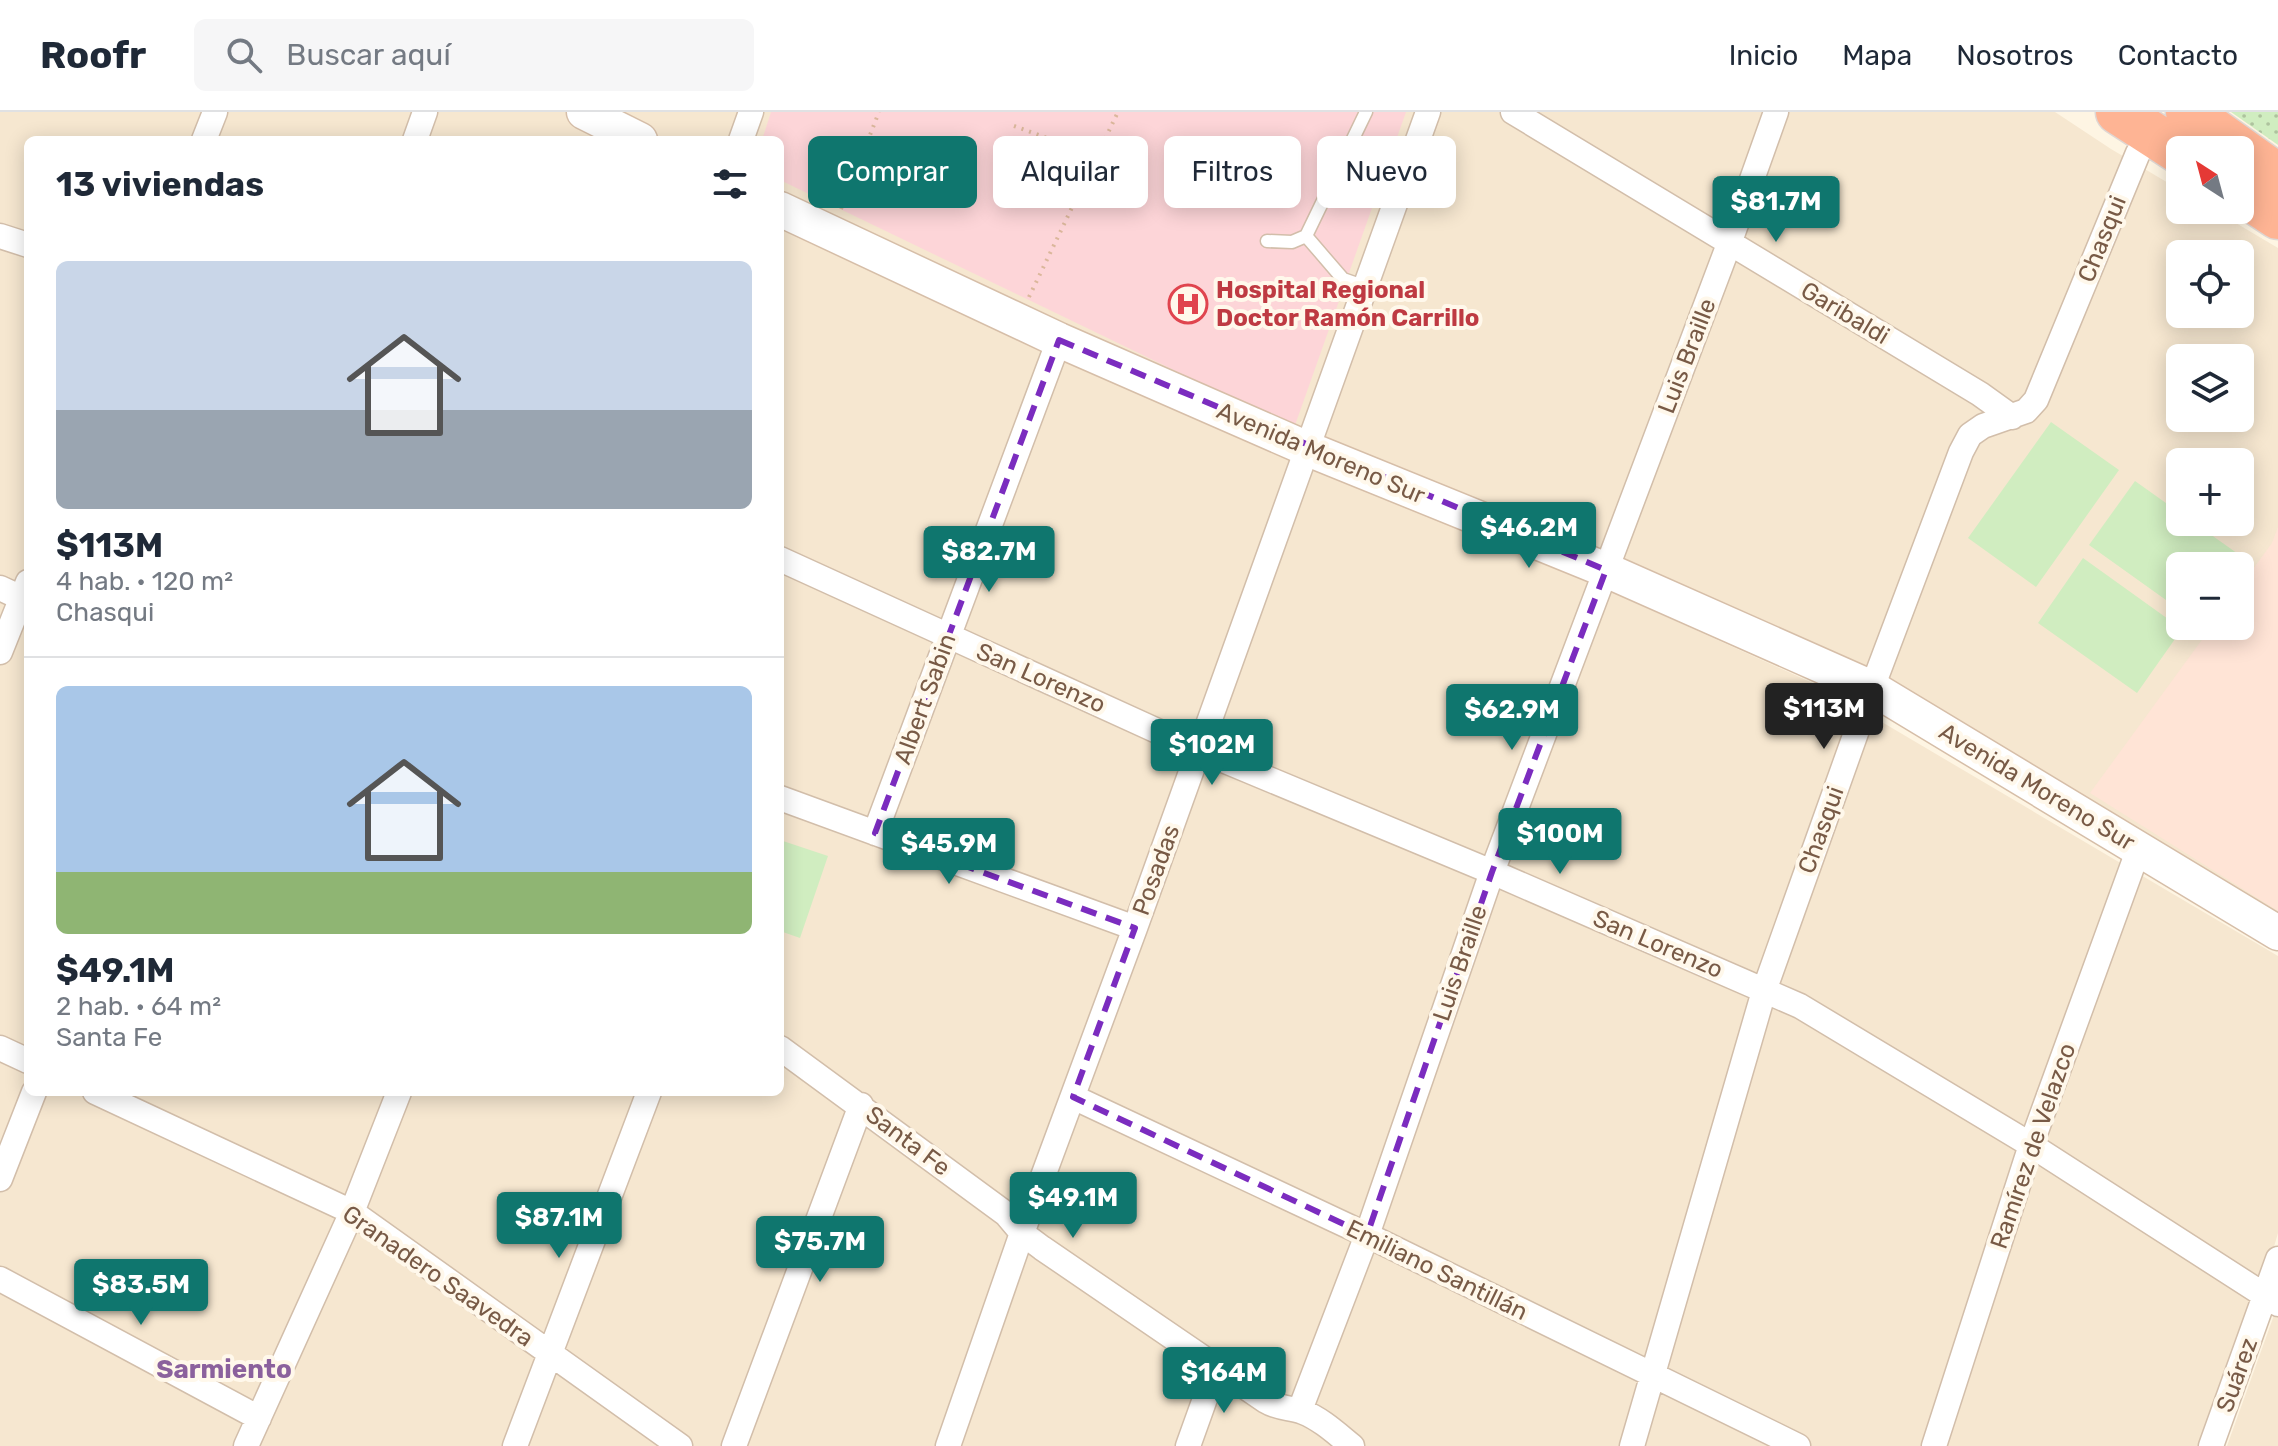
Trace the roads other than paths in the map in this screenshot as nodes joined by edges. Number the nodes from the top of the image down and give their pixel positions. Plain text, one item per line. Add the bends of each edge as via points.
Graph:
1 (215, 112) edge
2 (425, 112) edge
3 (584, 112) edge
4 (751, 112) edge
5 (1366, 112) edge
6 (1428, 112) edge
7 (1513, 112) edge
8 (1776, 112) edge
9 (2164, 124) edge
10 (206, 136) edge
11 (416, 136) edge
12 (632, 136) edge
13 (742, 136) edge
14 (2278, 176) edge
15 (2254, 201) edge
16 (784, 211) edge
17 (2278, 217) edge
18 (0, 236) edge
19 (1306, 236) junction
20 (1267, 241) dead end
21 (24, 244) edge
22 (1729, 244) junction
23 (1366, 287) junction
24 (1059, 340) junction
25 (2012, 417) junction
26 (1308, 449) junction
27 (784, 561) edge
28 (1606, 570) junction
29 (19, 592) edge
30 (948, 636) junction
31 (0, 652) edge
32 (1872, 688) junction
33 (1199, 750) junction
34 (784, 799) edge
35 (875, 833) junction
36 (2139, 848) junction
37 (1492, 872) junction
38 (1135, 928) junction
39 (2278, 933) edge
40 (1764, 991) junction
41 (0, 1048) edge
42 (784, 1051) edge
43 (24, 1059) edge
44 (32, 1096) edge
45 (104, 1096) edge
46 (397, 1096) edge
47 (647, 1096) edge
48 (1073, 1097) junction
49 (861, 1105) junction
50 (2031, 1145) junction
51 (0, 1179) edge
52 (352, 1212) junction
53 (1022, 1233) junction
54 (1367, 1235) junction
55 (2278, 1259) edge
56 (0, 1279) edge
57 (2272, 1299) edge
58 (548, 1354) junction
59 (1216, 1368) junction
60 (1653, 1375) junction
61 (1300, 1410) junction
62 (259, 1418) junction
63 (246, 1446) edge
64 (515, 1446) edge
65 (680, 1446) edge
66 (734, 1446) edge
67 (948, 1446) edge
68 (1188, 1446) edge
69 (1352, 1446) edge
70 (1632, 1446) edge
71 (1798, 1446) edge
72 (1934, 1446) edge
73 (2211, 1446) edge

1 - 10 street
2 - 11 street
3 - 12 street
4 - 13 street
5 - 19 lane
6 - 23 street, Posadas
7 - 22 street, Garibaldi
8 - 22 street, Luis Braille
9 - 14 highway
9 - 25 street, Chasqui via 2138,153 2036,400
15 - 17 highway
16 - 24 street, Avenida Moreno Sur
18 - 21 street
19 - 20 lane via 1292,242
19 - 23 lane via 1343,279
22 - 25 street, Garibaldi
22 - 28 street, Luis Braille
23 - 26 street, Posadas
24 - 26 street, Avenida Moreno Sur
24 - 30 street, Albert Sabin
25 - 32 street, Chasqui via 1983,426 1970,435 1961,452
26 - 28 street, Avenida Moreno Sur
26 - 33 street, Posadas
27 - 30 street, San Lorenzo
28 - 32 street, Avenida Moreno Sur
28 - 37 street, Luis Braille
29 - 31 street
30 - 33 street, San Lorenzo
30 - 35 street, Albert Sabin
32 - 36 street, Avenida Moreno Sur
32 - 40 street, Chasqui
33 - 37 street, San Lorenzo
33 - 38 street, Posadas
34 - 35 street
35 - 38 street
36 - 39 street, Avenida Moreno Sur
36 - 50 street, Ramírez de Velazco
37 - 40 street, San Lorenzo
37 - 54 street, Luis Braille
38 - 48 street, Posadas
40 - 50 street, San Lorenzo via 1823,1019
40 - 60 street, Chasqui
41 - 43 street
42 - 49 street, Santa Fe
44 - 51 street
45 - 52 street, Granadero Saavedra
46 - 52 street
47 - 58 street
48 - 53 street, Posadas
48 - 54 street, Emiliano Santillán
49 - 53 street, Santa Fe via 1006,1214
49 - 66 street
50 - 57 street, San Lorenzo
50 - 72 street, Ramírez de Velazco
52 - 58 street, Granadero Saavedra
52 - 62 street
53 - 59 street, Santa Fe
53 - 67 street, Posadas
54 - 60 street, Emiliano Santillán
54 - 61 street, Luis Braille
55 - 57 street, Suárez
56 - 62 street
57 - 73 street, Suárez
58 - 64 street
58 - 65 street, Granadero Saavedra
59 - 61 street, Santa Fe via 1276,1407
59 - 68 street
60 - 70 street, Chasqui
60 - 71 street, Emiliano Santillán
61 - 69 street, Santa Fe
62 - 63 street

